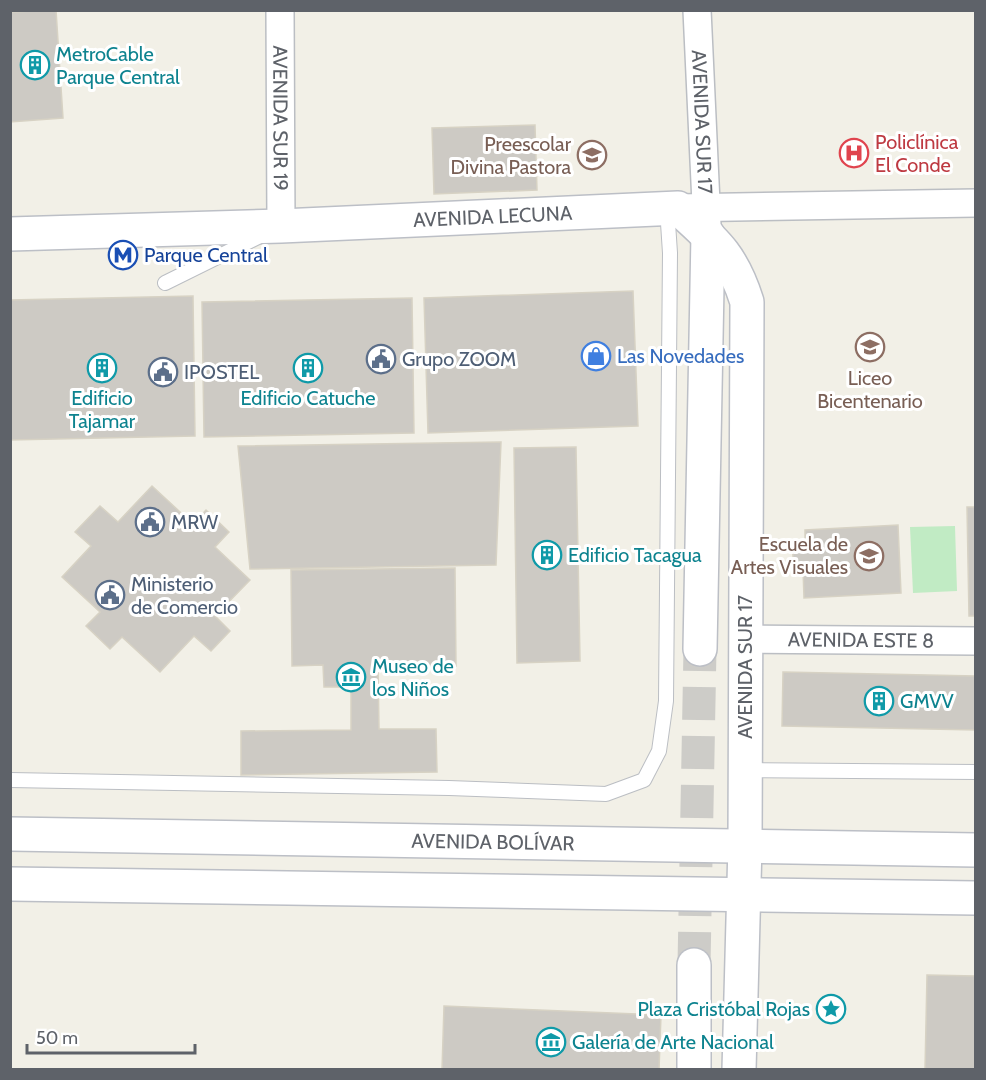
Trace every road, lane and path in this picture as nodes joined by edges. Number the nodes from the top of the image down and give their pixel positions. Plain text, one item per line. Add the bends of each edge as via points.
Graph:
1 (280, 10) edge
2 (697, 10) edge
3 (975, 203) edge
4 (690, 215) junction
5 (281, 226) junction
6 (10, 234) edge
7 (708, 276) junction
8 (165, 283) dead end
9 (747, 302) junction
10 (745, 639) junction
11 (975, 641) edge
12 (700, 649) tunnel mouth
13 (744, 770) junction
14 (975, 772) edge
15 (10, 780) edge
16 (10, 834) edge
17 (745, 845) junction
18 (975, 850) edge
19 (10, 884) edge
20 (744, 895) junction
21 (975, 898) edge
22 (694, 965) tunnel mouth
23 (694, 1070) edge
24 (739, 1070) edge

1 - 5 street, AVENIDA SUR 19
2 - 4 street, AVENIDA SUR 17
3 - 4 street, AVENIDA LECUNA
4 - 5 main road, AVENIDA LECUNA
4 - 7 main road, AVENIDA SUR 17
4 - 9 main road, AVENIDA SUR 17 via 725,252
4 - 15 lane via 670,253 666,701 659,751 644,780 606,794
5 - 6 main road, AVENIDA LECUNA
5 - 8 lane
7 - 9 main road
7 - 12 main road, AVENIDA SUR 17
9 - 10 main road, AVENIDA SUR 17
10 - 11 street, AVENIDA ESTE 8
10 - 13 main road, AVENIDA SUR 17
13 - 14 lane
13 - 17 main road, AVENIDA SUR 17
16 - 17 main road, AVENIDA BOLÍVAR
17 - 18 main road, AVENIDA BOLÍVAR
17 - 20 main road, AVENIDA SUR 17
19 - 20 main road
20 - 21 main road
20 - 24 main road, AVENIDA SUR 17
22 - 23 main road

